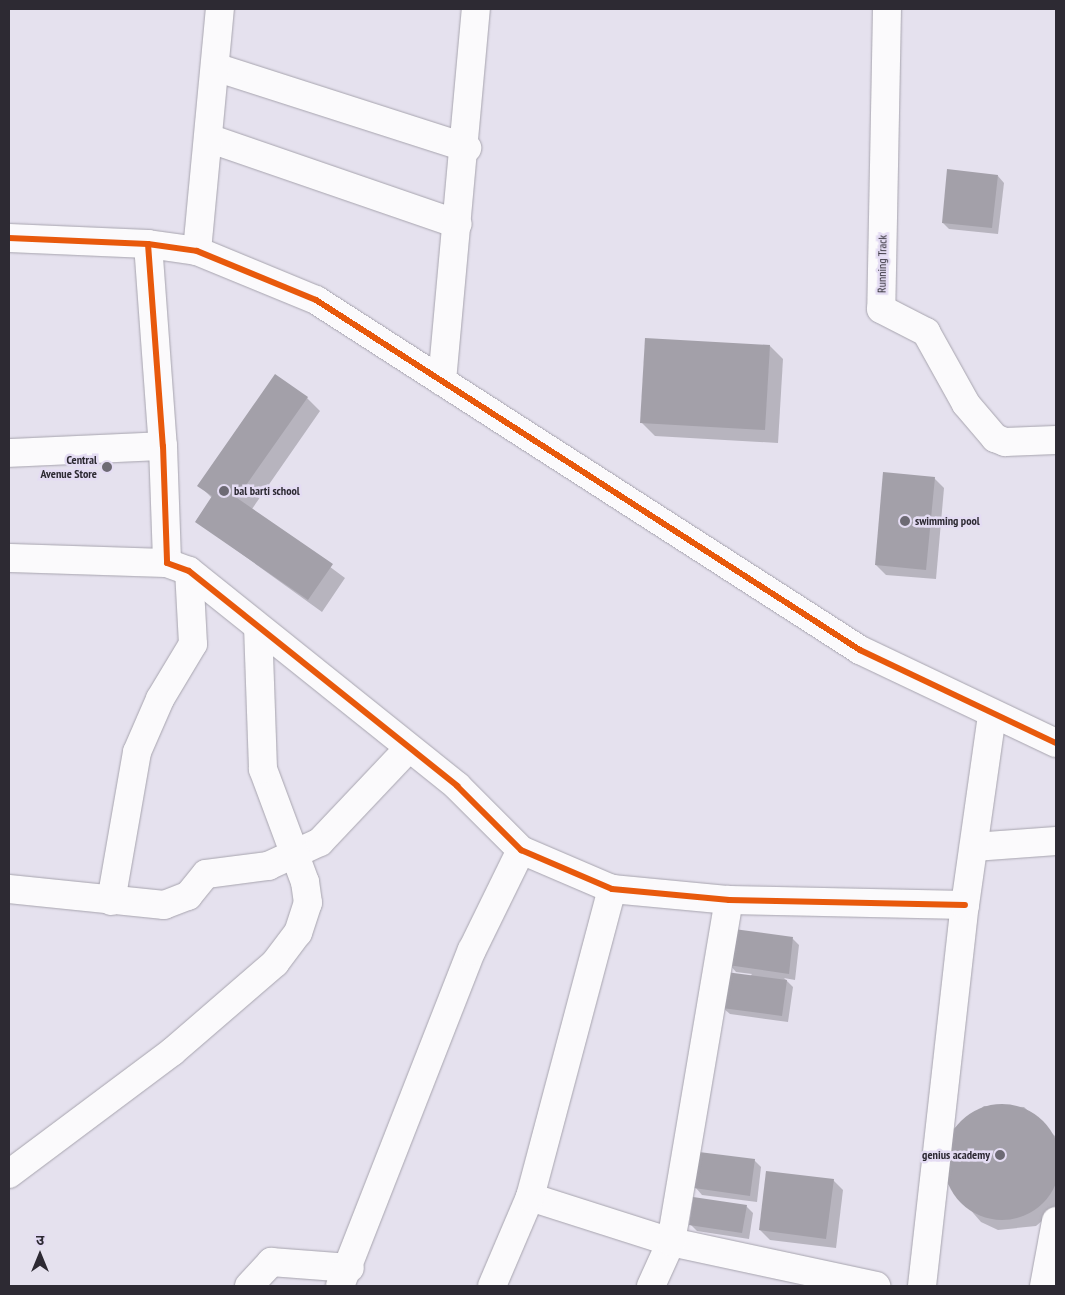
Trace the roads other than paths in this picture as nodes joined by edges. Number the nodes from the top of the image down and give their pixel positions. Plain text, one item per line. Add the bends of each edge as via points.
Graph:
1 (220, 9) edge
2 (476, 9) edge
3 (887, 9) edge
4 (215, 68) junction
5 (208, 138) junction
6 (467, 148) junction
7 (458, 224) junction
8 (9, 238) edge
9 (148, 244) junction
10 (197, 251) junction
11 (442, 381) junction
12 (1056, 440) edge
13 (163, 446) junction
14 (9, 453) edge
15 (9, 558) edge
16 (178, 567) junction
17 (258, 628) junction
18 (992, 716) junction
19 (1056, 743) edge
20 (409, 748) junction
21 (1056, 841) edge
22 (974, 847) junction
23 (521, 850) junction
24 (295, 857) junction
25 (9, 889) edge
26 (612, 889) junction
27 (729, 900) junction
28 (111, 901) junction
29 (965, 905) junction
30 (9, 1174) edge
31 (530, 1197) junction
32 (1056, 1221) edge
33 (671, 1242) junction
34 (345, 1277) edge
35 (249, 1286) edge
36 (492, 1286) edge
37 (651, 1286) edge
38 (876, 1286) edge
39 (922, 1286) edge
40 (1044, 1286) edge

1 - 4 street
2 - 6 street
3 - 12 street, Running Track via 881,309 926,332 966,404 995,438 1005,442
4 - 5 street
4 - 6 street
5 - 7 street
5 - 10 street
6 - 7 street
7 - 11 street
8 - 9 street
9 - 10 street
9 - 13 street
10 - 11 street via 316,300
11 - 18 street via 860,650
13 - 14 street
13 - 16 street
15 - 16 street
16 - 17 street
16 - 28 street via 193,644 160,699 137,752
17 - 20 street
17 - 24 street via 263,770
18 - 19 street
18 - 22 street
20 - 23 street via 457,786
20 - 24 street via 320,842
21 - 22 street
22 - 29 street
23 - 26 street
23 - 34 street via 472,950
24 - 28 street via 206,874 188,896 164,905
24 - 30 street via 308,903 298,933 275,963 172,1052
25 - 28 street
26 - 27 street
26 - 31 street
27 - 29 street
27 - 33 street
29 - 39 street
31 - 33 street
31 - 36 street
32 - 40 street
33 - 37 street
33 - 38 street
34 - 35 street via 271,1262

